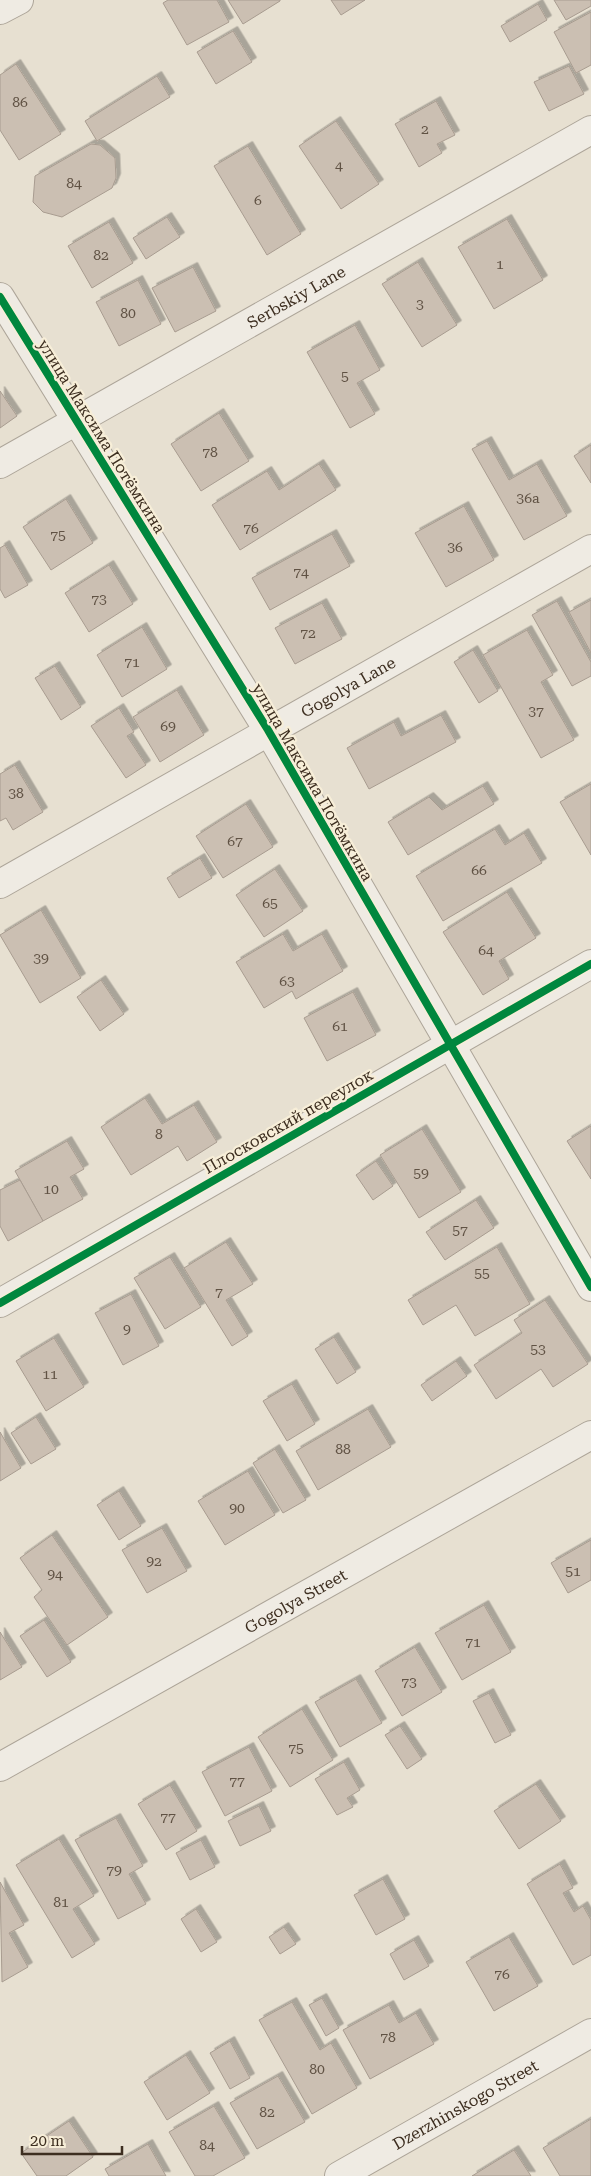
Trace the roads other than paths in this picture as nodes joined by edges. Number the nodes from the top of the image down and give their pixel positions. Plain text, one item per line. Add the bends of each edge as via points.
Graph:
1 (19, 0) edge
2 (0, 10) edge
3 (591, 130) edge
4 (0, 297) edge
5 (77, 421) junction
6 (0, 464) edge
7 (591, 549) edge
8 (268, 730) junction
9 (0, 884) edge
10 (591, 964) edge
11 (450, 1044) junction
12 (591, 1287) edge
13 (0, 1303) edge
14 (591, 1434) edge
15 (0, 1767) edge
16 (591, 2033) edge
17 (339, 2176) edge

1 - 2 street
3 - 5 street, Serbskiy Lane
4 - 5 street, улица Максима Потёмкина
5 - 6 street, Serbskiy Lane
5 - 8 street, улица Максима Потёмкина
7 - 8 street, Gogolya Lane
8 - 9 street, Gogolya Lane
8 - 11 street, улица Максима Потёмкина
10 - 11 street, Плосковский переулок
11 - 12 street, улица Максима Потёмкина
11 - 13 street, Плосковский переулок
14 - 15 street, Gogolya Street
16 - 17 street, Dzerzhinskogo Street

